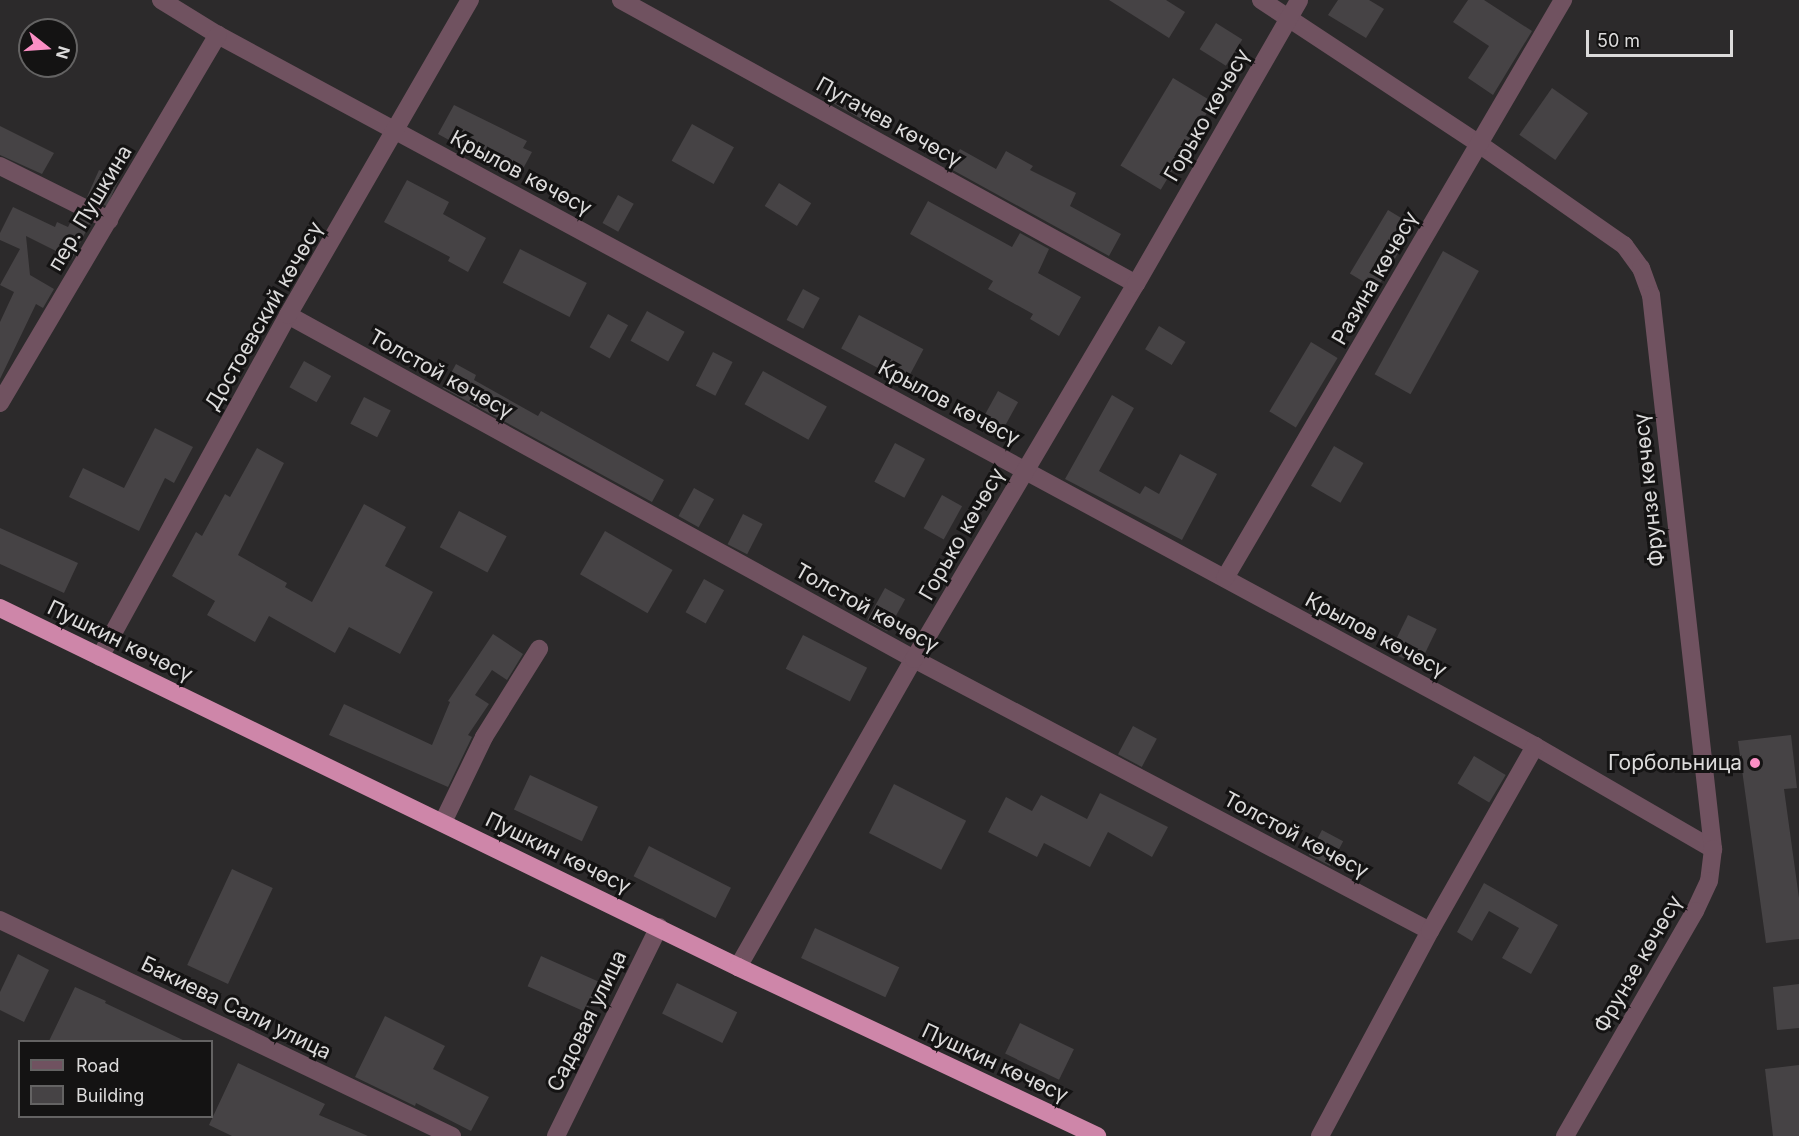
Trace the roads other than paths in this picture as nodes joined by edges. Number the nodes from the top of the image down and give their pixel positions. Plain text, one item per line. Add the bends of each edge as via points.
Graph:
1 (161, 0) edge
2 (470, 0) edge
3 (621, 0) edge
4 (1261, 0) edge
5 (1299, 0) edge
6 (1563, 0) edge
7 (1288, 18) junction
8 (218, 35) junction
9 (396, 131) junction
10 (1479, 144) junction
11 (0, 166) edge
12 (109, 220) junction
13 (1136, 284) junction
14 (288, 315) junction
15 (8, 371) edge
16 (0, 403) edge
17 (1026, 469) junction
18 (1225, 578) junction
19 (0, 608) edge
20 (539, 649) dead end
21 (100, 657) junction
22 (914, 659) junction
23 (1535, 746) junction
24 (443, 822) junction
25 (1713, 849) junction
26 (0, 920) edge
27 (659, 927) junction
28 (1430, 931) junction
29 (738, 967) junction
30 (452, 1136) edge
31 (556, 1136) edge
32 (1096, 1136) edge
33 (1320, 1136) edge
34 (1565, 1136) edge

1 - 8 street, Крылов көчөсү
2 - 9 street, Достоевский көчөсү
3 - 13 street, Пугачев көчөсү
4 - 7 street, Фрунзе көчөсү
5 - 7 street, Горько көчөсү
6 - 10 street, Разина көчөсү
7 - 10 street, Фрунзе көчөсү
7 - 13 street, Горько көчөсү
8 - 9 street, Крылов көчөсү
8 - 12 street, пер. Пушкина
9 - 14 street, Достоевский көчөсү
9 - 17 street, Крылов көчөсү
10 - 18 street, Разина көчөсү
10 - 25 street, Фрунзе көчөсү via 1624,245 1641,268 1651,295
11 - 12 street
12 - 15 street, пер. Пушкина
13 - 17 street, Горько көчөсү
14 - 21 street, Достоевский көчөсү
14 - 22 street, Толстой көчөсү
15 - 16 street, пер. Пушкина
17 - 18 street, Крылов көчөсү
17 - 22 street, Горько көчөсү
18 - 23 street, Крылов көчөсү
19 - 21 highway, Пушкин көчөсү
20 - 24 street via 484,737
21 - 24 highway, Пушкин көчөсү
22 - 28 street, Толстой көчөсү
22 - 29 street, Горько көчөсү
23 - 25 street, Крылов көчөсү
23 - 28 street
24 - 27 highway, Пушкин көчөсү
25 - 34 street, Фрунзе көчөсү via 1709,881 1695,911
26 - 30 street, Бакиева Сали улица
27 - 29 highway, Пушкин көчөсү
27 - 31 street, Садовая улица
28 - 33 street
29 - 32 highway, Пушкин көчөсү

